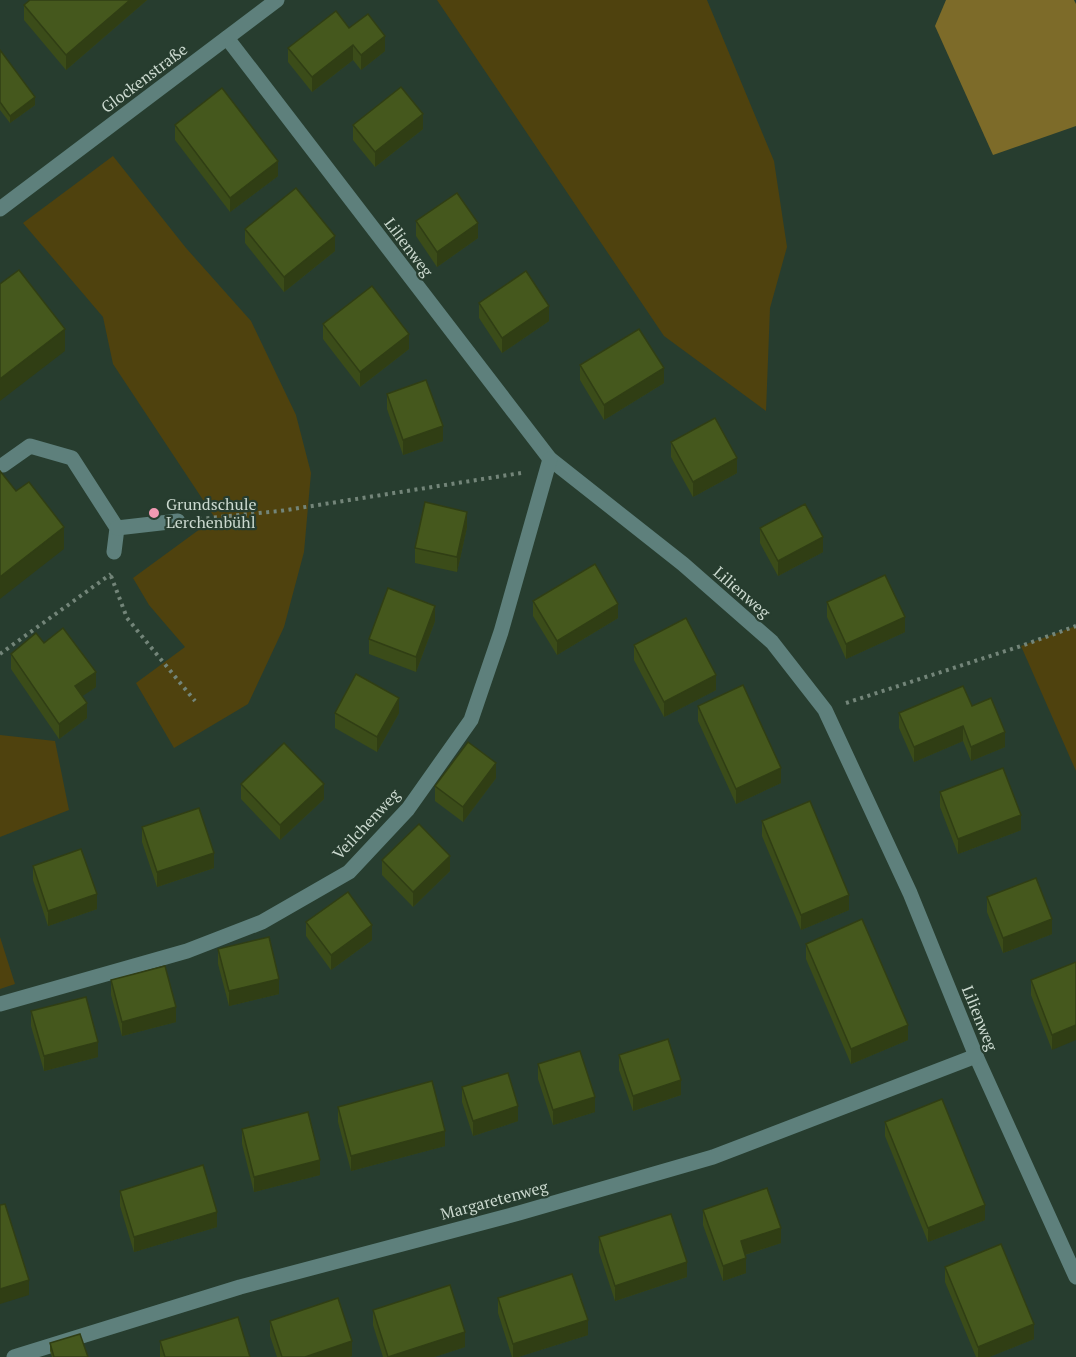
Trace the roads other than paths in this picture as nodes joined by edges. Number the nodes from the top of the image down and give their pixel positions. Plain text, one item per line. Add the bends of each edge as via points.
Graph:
1 (277, 0) edge
2 (228, 38) junction
3 (0, 208) edge
4 (550, 459) junction
5 (3, 465) dead end
6 (178, 521) road end
7 (117, 528) junction
8 (114, 552) road end
9 (0, 1004) edge
10 (976, 1056) junction
11 (1076, 1277) edge
12 (14, 1357) edge

1 - 2 street, Glockenstraße
2 - 3 street, Glockenstraße
2 - 4 street, Lilienweg
4 - 9 street, Veilchenweg via 501,632 471,720 408,809 349,872 262,922 188,951
4 - 10 street, Lilienweg via 683,564 772,642 825,710 910,893
5 - 7 street via 30,446 72,458
6 - 7 street
7 - 8 street
10 - 11 street, Lilienweg
10 - 12 street, Margaretenweg via 713,1157 240,1287

